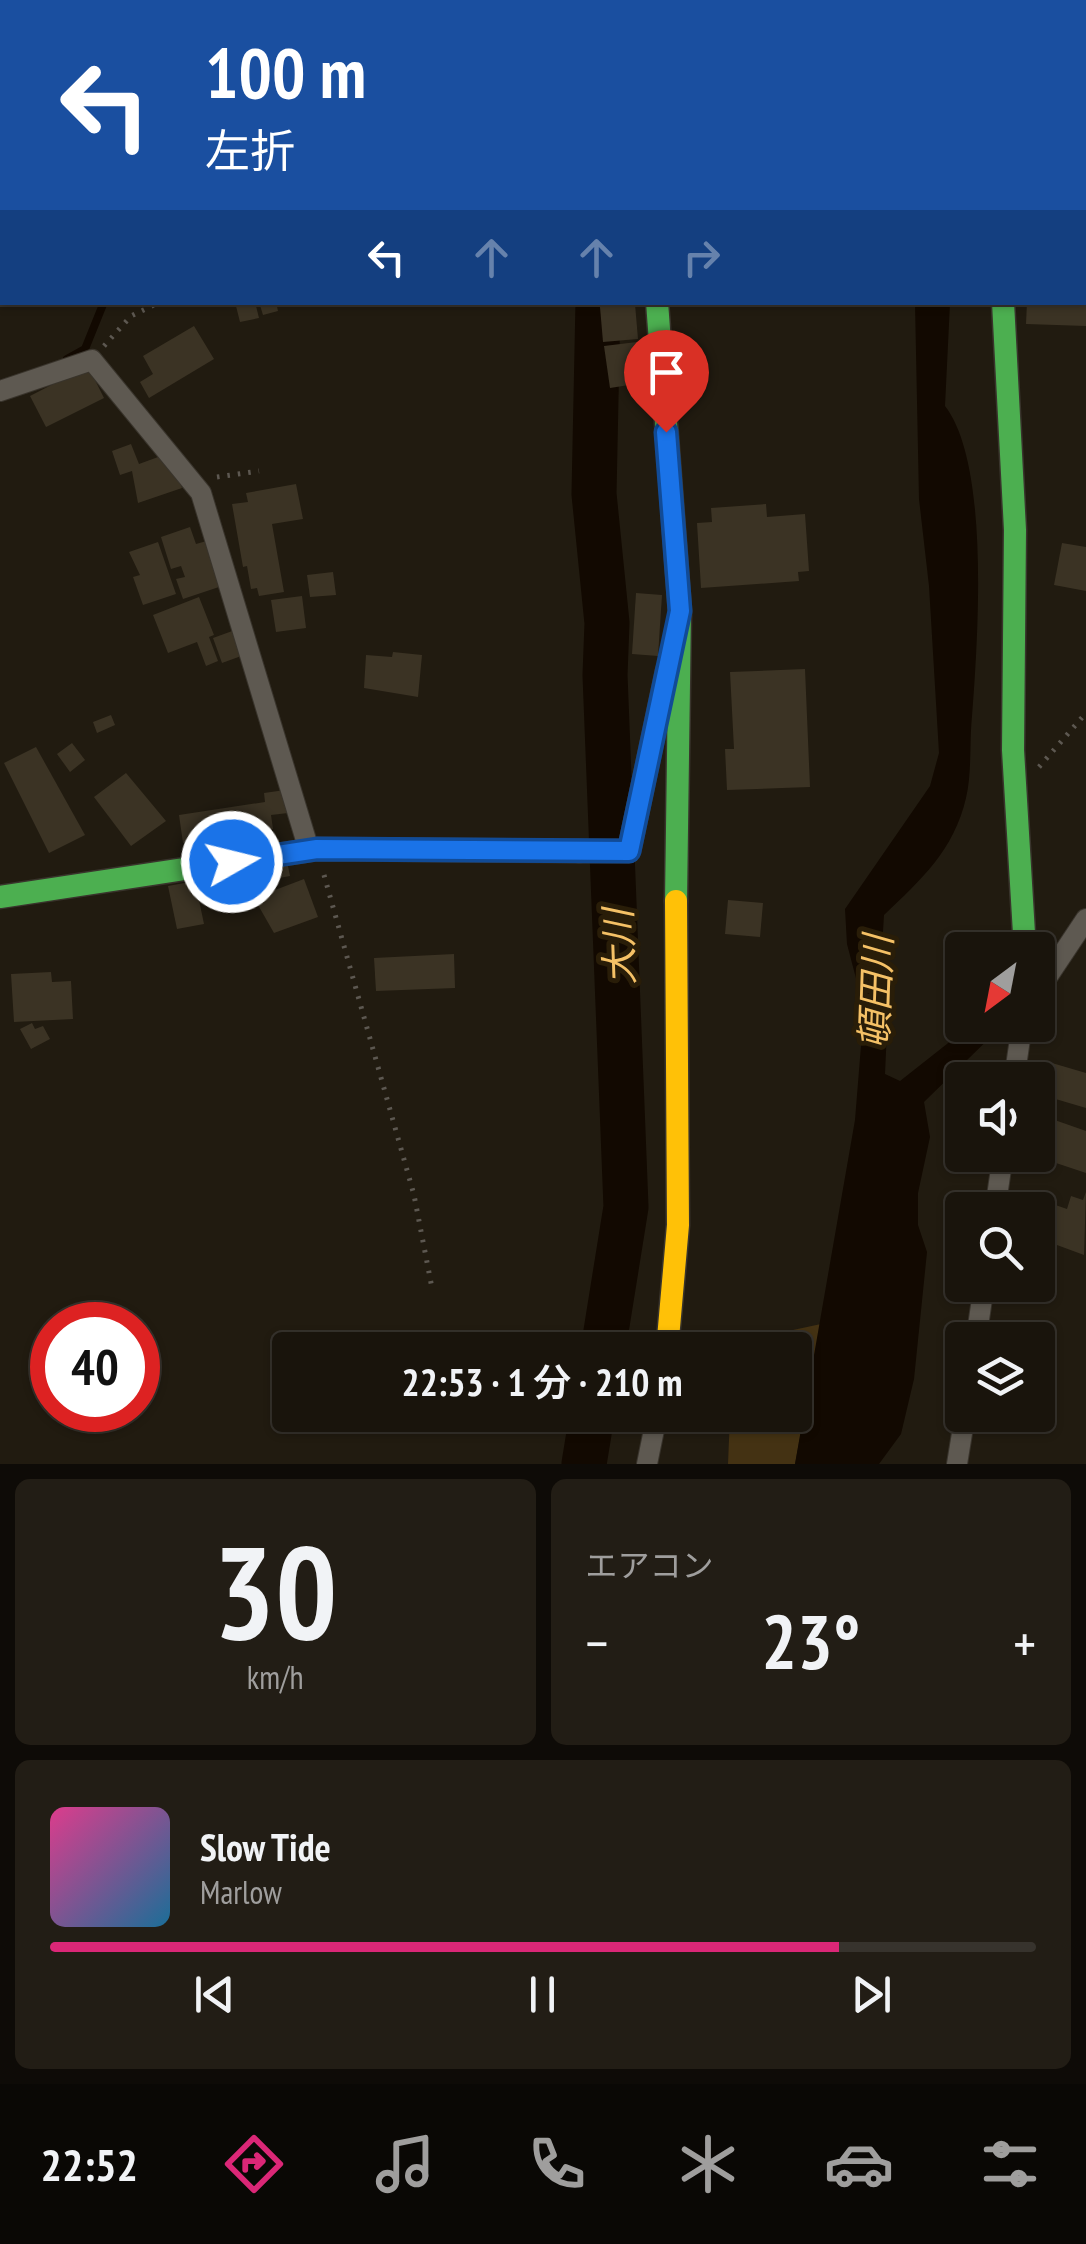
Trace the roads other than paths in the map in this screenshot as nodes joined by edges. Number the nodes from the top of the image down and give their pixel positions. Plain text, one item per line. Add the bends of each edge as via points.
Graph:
1 (658, 305) edge
2 (1003, 305) edge
3 (0, 391) edge
4 (680, 611) junction
5 (313, 850) junction
6 (0, 896) edge
7 (1086, 920) edge
8 (1024, 932) edge
9 (1055, 966) edge
10 (669, 1332) edge
11 (654, 1432) edge
12 (962, 1432) edge
13 (647, 1464) edge
14 (957, 1464) edge

1 - 4 street
2 - 8 street
3 - 5 street via 92,360 193,483
4 - 5 street via 629,851
4 - 10 street via 678,1225
5 - 6 street
7 - 9 street
11 - 13 street
12 - 14 street

